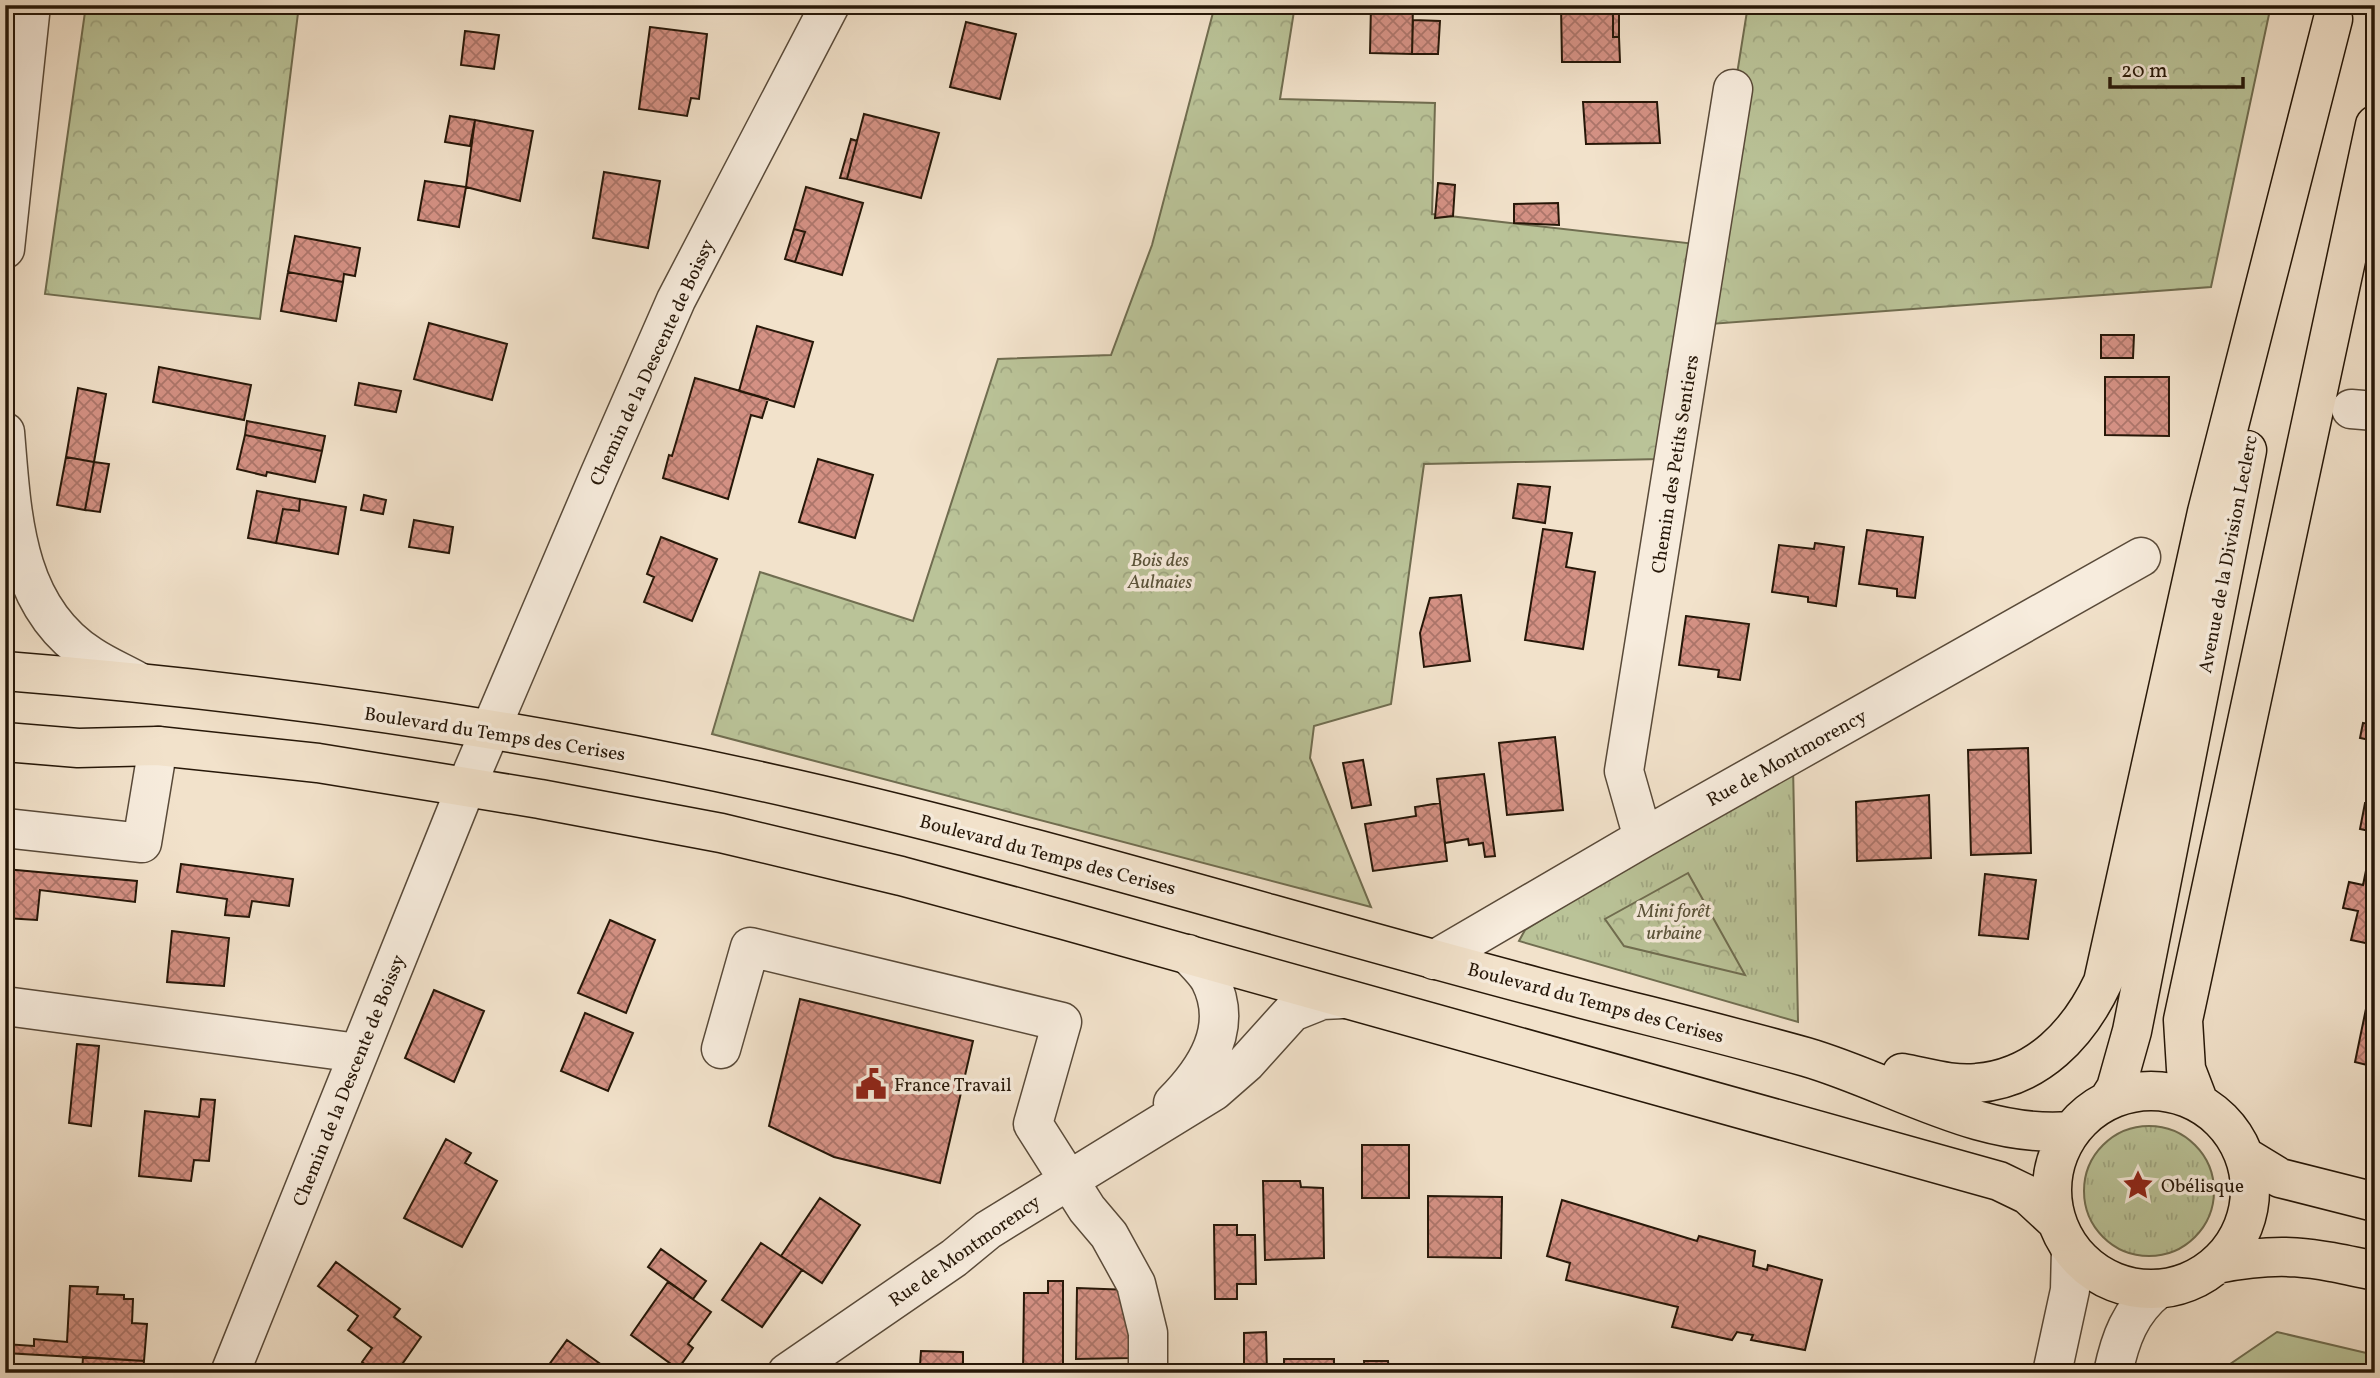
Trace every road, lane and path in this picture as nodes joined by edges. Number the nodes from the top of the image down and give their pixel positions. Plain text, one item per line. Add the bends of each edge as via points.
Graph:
1 (31, 5) edge
2 (830, 5) edge
3 (2335, 12) edge
4 (1733, 89) dead end
5 (2375, 125) edge
6 (5, 249) edge
7 (5, 432) edge
8 (2141, 557) dead end
9 (5, 671) edge
10 (139, 682) junction
11 (492, 729) junction
12 (5, 742) edge
13 (158, 746) junction
14 (466, 787) junction
15 (5, 828) edge
16 (1643, 838) junction
17 (1188, 954) junction
18 (1434, 960) junction
19 (1343, 999) junction
20 (5, 1006) edge
21 (721, 1049) dead end
22 (358, 1053) junction
23 (1810, 1059) junction
24 (2109, 1099) junction
25 (2199, 1103) junction
26 (2070, 1131) junction
27 (1144, 1132) junction
28 (2245, 1156) junction
29 (1068, 1180) junction
30 (2375, 1202) edge
31 (2063, 1235) junction
32 (2217, 1264) junction
33 (2375, 1271) edge
34 (2158, 1289) junction
35 (230, 1373) edge
36 (787, 1373) edge
37 (1148, 1373) edge
38 (2052, 1373) edge
39 (2113, 1373) edge

1 - 6 street
2 - 11 street, Chemin de la Descente de Boissy via 676,300
3 - 23 main road via 2215,479 2103,982 2088,1013 2054,1052 2019,1072 1976,1084
3 - 24 main road, Avenue de la Division Leclerc via 2132,1031
4 - 16 street, Chemin des Petits Sentiers via 1624,771
5 - 25 main road via 2183,1020 2186,1069
7 - 10 street via 10,493 28,584 66,636
8 - 16 street, Rue de Montmorency
9 - 10 main road, Boulevard du Temps des Cerises
10 - 11 main road, Boulevard du Temps des Cerises
11 - 14 street, Chemin de la Descente de Boissy
11 - 18 main road, Boulevard du Temps des Cerises via 796,789 1064,857
12 - 13 main road via 78,748
13 - 14 main road via 318,763
13 - 15 street via 142,843
14 - 17 main road via 722,833
14 - 22 street, Chemin de la Descente de Boissy
16 - 18 street, Rue de Montmorency
17 - 19 main road
17 - 27 street, Rue de Montmorency via 1209,978 1219,1008 1219,1032 1203,1069
18 - 23 main road, Boulevard du Temps des Cerises
19 - 27 street, Rue de Montmorency via 1322,1000 1292,1012 1214,1091
19 - 31 main road via 1999,1181 2028,1195
20 - 22 street
21 - 29 street via 750,947 1062,1022 1033,1124
22 - 35 street, Chemin de la Descente de Boissy
23 - 26 main road, Boulevard du Temps des Cerises via 1993,1125 2035,1133
24 - 25 main road via 2155,1091
24 - 26 main road
25 - 28 main road via 2227,1125
26 - 31 main road via 2053,1174 2051,1202
27 - 29 street, Rue de Montmorency
28 - 30 main road via 2280,1178
28 - 32 main road via 2250,1195 2247,1214 2241,1233
29 - 36 street, Rue de Montmorency via 988,1230
29 - 37 street via 1109,1235 1136,1284 1148,1333
31 - 34 main road via 2081,1262 2109,1281
31 - 38 street via 2070,1290
32 - 33 main road via 2296,1255
32 - 34 main road via 2189,1282
34 - 39 street via 2133,1313

